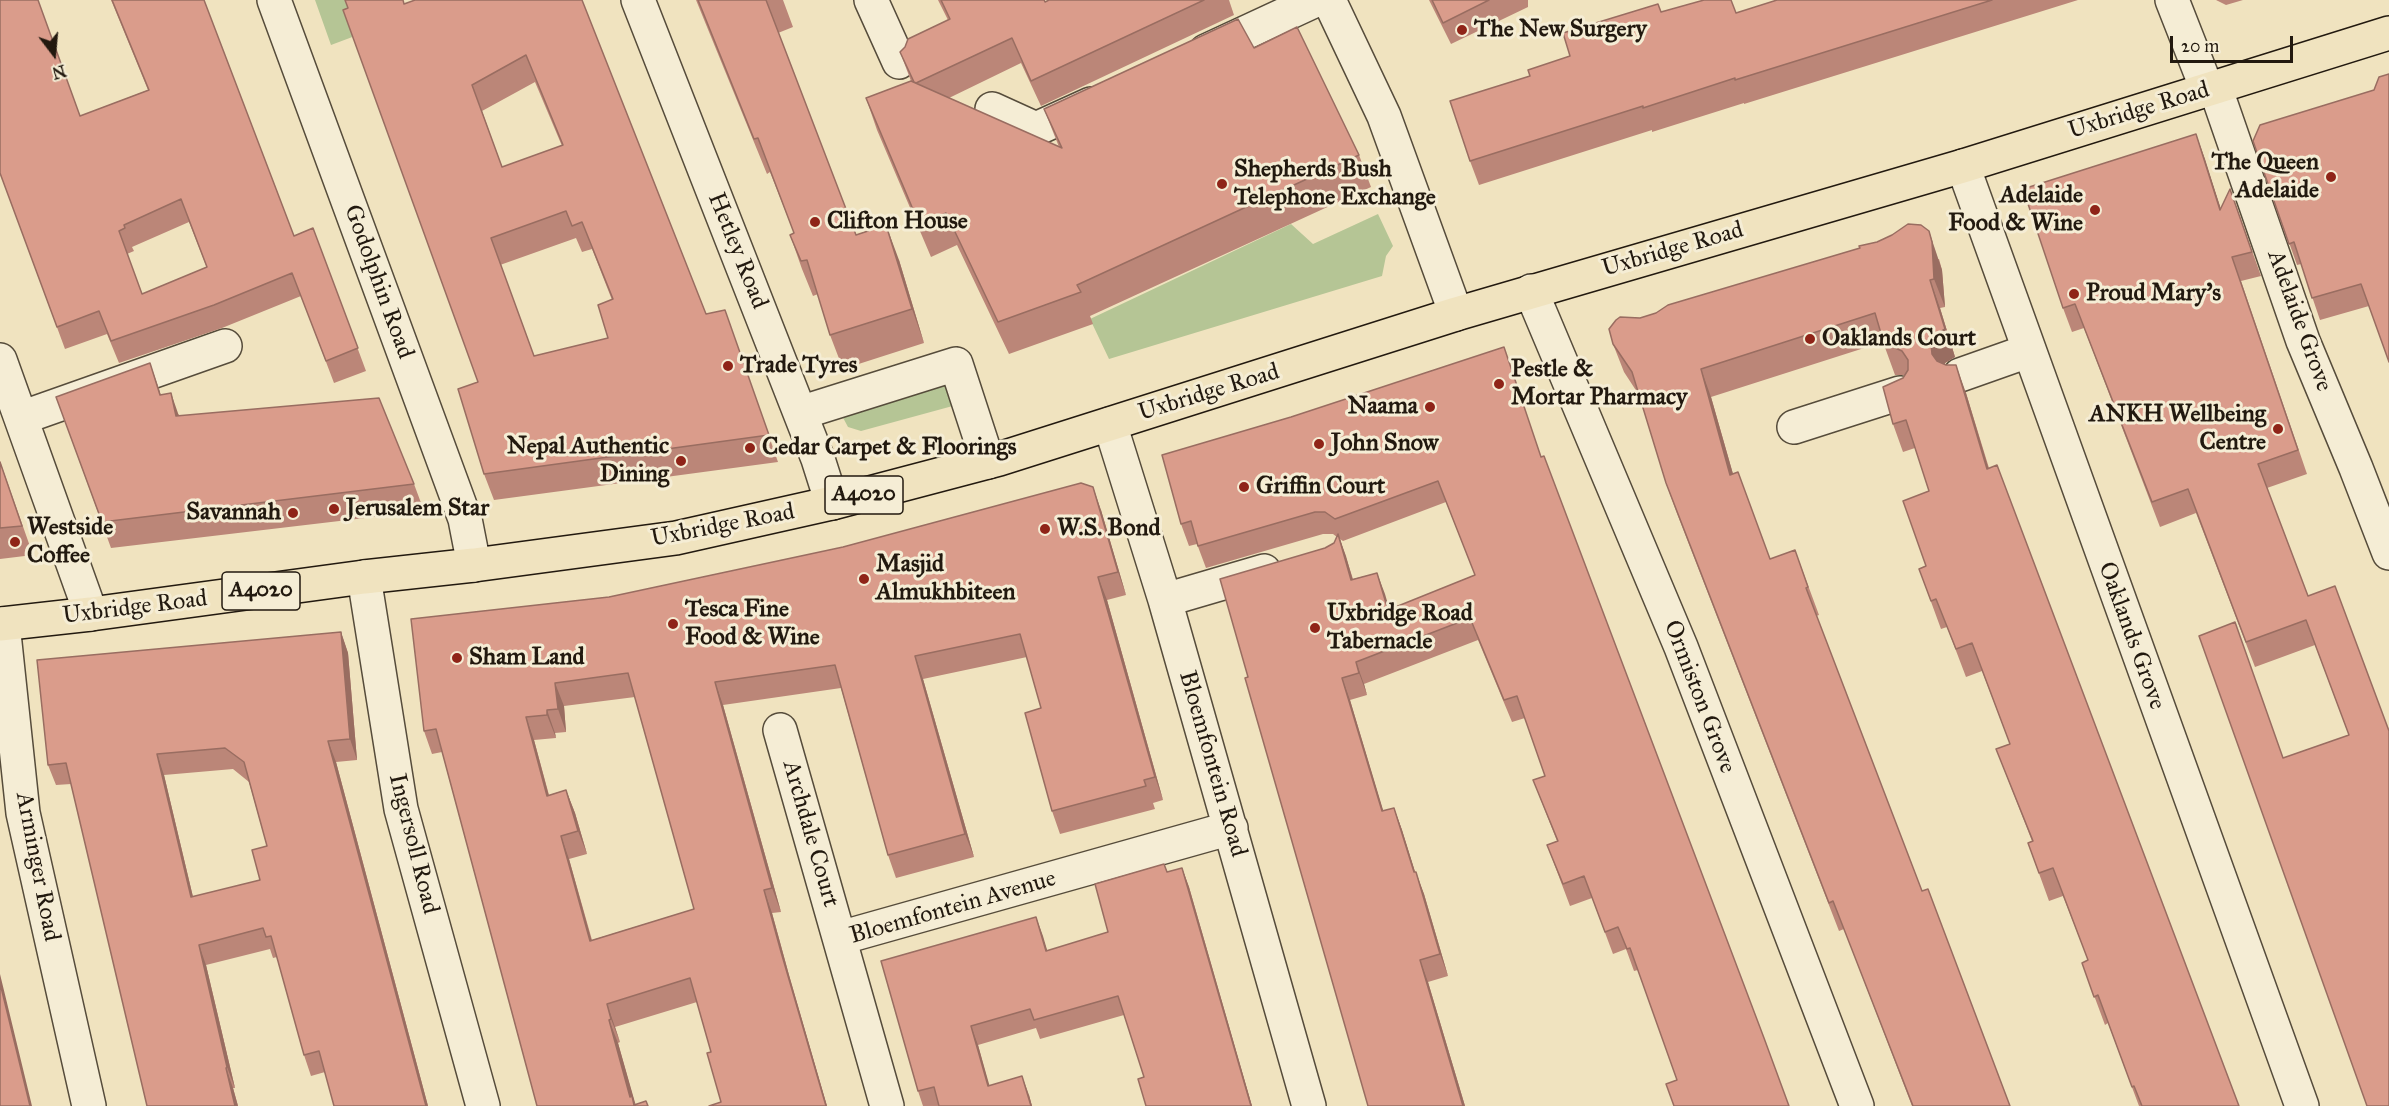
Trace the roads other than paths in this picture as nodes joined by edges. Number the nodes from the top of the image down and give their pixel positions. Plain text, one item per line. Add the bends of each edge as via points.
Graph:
1 (274, 0) edge
2 (638, 0) edge
3 (871, 0) edge
4 (1316, 0) edge
5 (1329, 0) edge
6 (2172, 0) edge
7 (2389, 33) edge
8 (899, 62) edge
9 (1178, 64) edge
10 (2211, 88) junction
11 (1114, 93) edge
12 (992, 109) dead end
13 (1963, 166) junction
14 (1531, 291) junction
15 (1456, 314) junction
16 (225, 346) dead end
17 (2028, 351) junction
18 (0, 360) edge
19 (1960, 375) edge
20 (1900, 393) edge
21 (800, 412) junction
22 (21, 418) junction
23 (1110, 424) junction
24 (1794, 427) dead end
25 (988, 462) junction
26 (832, 503) junction
27 (2389, 553) edge
28 (1295, 561) edge
29 (474, 565) junction
30 (364, 577) junction
31 (1165, 600) junction
32 (91, 614) junction
33 (2, 624) edge
34 (780, 730) dead end
35 (1231, 828) junction
36 (840, 938) junction
37 (89, 1106) edge
38 (483, 1106) edge
39 (887, 1106) edge
40 (1309, 1106) edge
41 (1857, 1106) edge
42 (2302, 1106) edge

1 - 29 street, Godolphin Road via 465,519
2 - 21 street, Hetley Road
3 - 8 street
4 - 9 street
5 - 15 street via 1384,116
6 - 10 street, Adelaide Grove
7 - 10 main road, Uxbridge Road / A4020
10 - 13 main road, Uxbridge Road / A4020
10 - 27 street, Adelaide Grove via 2303,341
11 - 12 street via 1036,129
13 - 14 main road, Uxbridge Road / A4020
13 - 17 street, Oaklands Grove
14 - 15 main road, Uxbridge Road / A4020
14 - 41 street, Ormiston Grove via 1681,647
15 - 23 main road, Uxbridge Road / A4020
16 - 22 street
17 - 19 street
17 - 42 street, Oaklands Grove
18 - 22 street
20 - 24 street
21 - 25 street via 956,364
21 - 26 street, Hetley Road
22 - 32 street
23 - 25 main road, Uxbridge Road / A4020
23 - 31 street, Bloemfontein Road
25 - 26 main road, Uxbridge Road / A4020
26 - 29 main road, Uxbridge Road / A4020 via 676,538
28 - 31 street
29 - 30 main road, Uxbridge Road / A4020
30 - 32 main road, Uxbridge Road / A4020
30 - 38 street, Ingersoll Road via 401,809
31 - 35 street, Bloemfontein Road
32 - 33 main road, Uxbridge Road / A4020
33 - 37 street, Arminger Road via 23,813
34 - 36 street, Archdale Court
35 - 36 street, Bloemfontein Avenue
35 - 40 street, Bloemfontein Road
36 - 39 street, Bloemfontein Avenue

